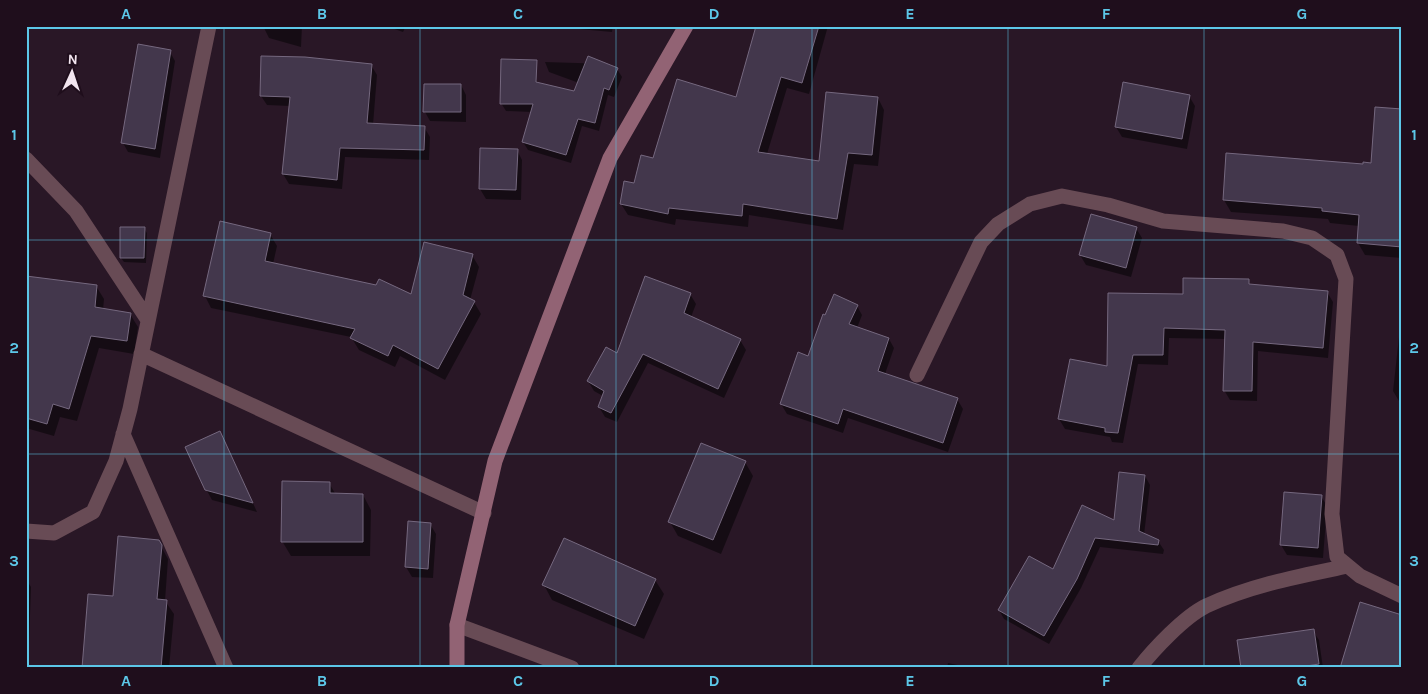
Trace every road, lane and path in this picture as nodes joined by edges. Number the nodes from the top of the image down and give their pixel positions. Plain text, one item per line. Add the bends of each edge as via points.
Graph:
1 (208, 26) edge
2 (686, 26) edge
3 (26, 159) edge
4 (148, 320) junction
5 (141, 354) junction
6 (917, 375) dead end
7 (123, 434) junction
8 (484, 513) junction
9 (26, 531) edge
10 (1348, 566) junction
11 (1402, 596) edge
12 (457, 625) junction
13 (226, 668) edge
14 (457, 668) edge
15 (572, 668) edge
16 (1139, 668) edge

1 - 4 street
2 - 8 street via 610,158 495,461
3 - 4 street via 76,211
4 - 5 street
5 - 7 street
5 - 8 street
6 - 10 street via 981,242 998,224 1030,204 1062,196 1163,221 1283,231 1312,238 1337,255 1346,279 1332,514 1337,557
7 - 9 street via 116,461 93,512 54,533
7 - 13 street
8 - 12 street
10 - 11 street via 1360,576
10 - 16 street via 1277,580 1204,607 1158,644
12 - 14 street
12 - 15 street

